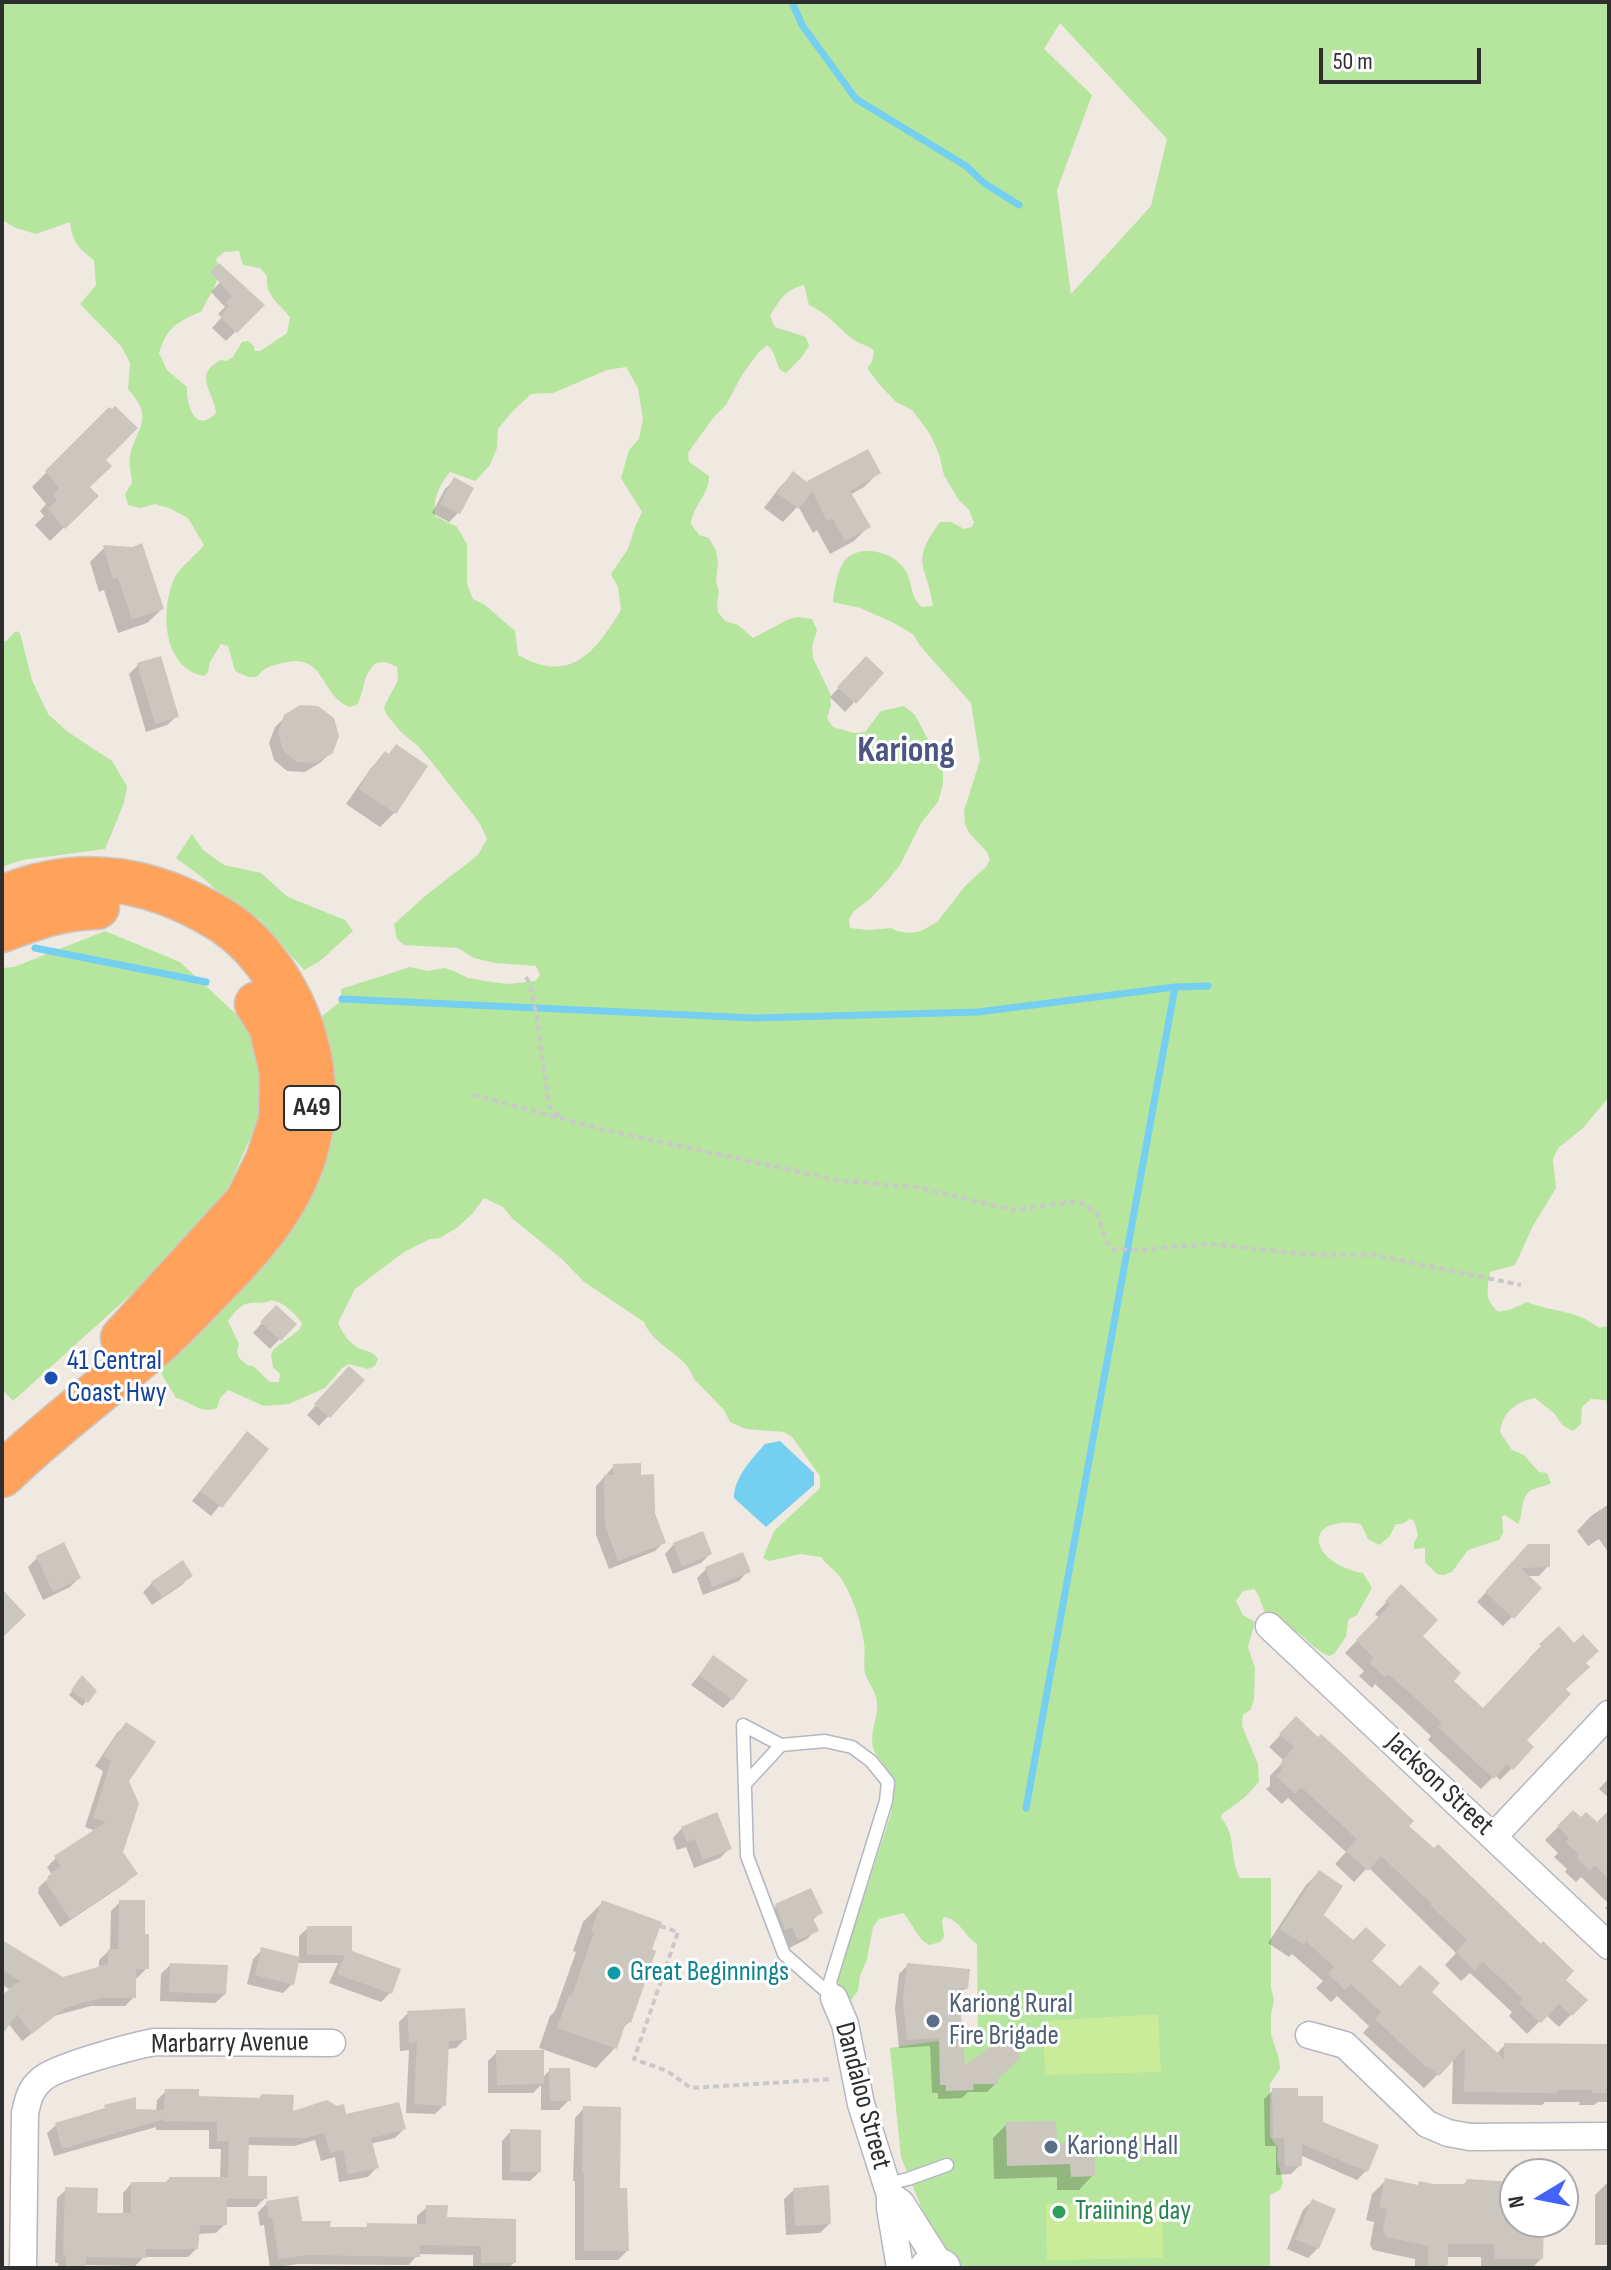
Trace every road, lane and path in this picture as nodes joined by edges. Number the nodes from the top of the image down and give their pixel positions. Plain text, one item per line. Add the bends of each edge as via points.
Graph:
1 (2, 898) edge
2 (2, 930) edge
3 (526, 977) dead end
4 (473, 1095) dead end
5 (562, 1118) junction
6 (1521, 1285) dead end
7 (33, 1444) junction
8 (2, 1475) edge
9 (1269, 1626) dead end
10 (1609, 1714) edge
11 (781, 1745) junction
12 (745, 1784) junction
13 (1494, 1836) junction
14 (660, 1926) dead end
15 (1609, 1946) edge
16 (834, 1998) junction
17 (1309, 2035) dead end
18 (332, 2043) dead end
19 (835, 2079) dead end
20 (1609, 2136) edge
21 (947, 2165) dead end
22 (888, 2190) junction
23 (23, 2268) edge
24 (900, 2268) edge
25 (928, 2268) edge
26 (942, 2268) edge

1 - 7 highway, A49 via 27,887 73,879 126,880 184,899 220,919 263,960 292,1003 314,1082 304,1154 286,1196 254,1243 160,1340
2 - 7 highway, A49 via 75,907 116,906 203,939 242,979 271,1026 282,1073 281,1120 247,1202
3 - 5 path via 549,1106
4 - 5 path
5 - 6 path via 842,1181 916,1187 1013,1210 1078,1201 1097,1213 1111,1249 1211,1244 1314,1255 1374,1255
7 - 8 highway, A49
9 - 13 street, Jackson Street
10 - 13 street
11 - 12 lane
11 - 12 lane via 743,1725
11 - 16 lane via 825,1741 852,1747 888,1782 830,1982
12 - 16 lane via 747,1856 784,1954
13 - 15 street, Jackson Street
14 - 19 path via 678,1932 634,2059 667,2071 691,2088
16 - 22 street, Dandaloo Street
17 - 20 street via 1345,2045 1427,2124 1448,2133
18 - 23 street, Marbarry Avenue via 154,2042 43,2077 30,2091 25,2113
21 - 22 lane
22 - 24 street, Dandaloo Street
22 - 26 street, Dandaloo Street
25 - 26 main road

